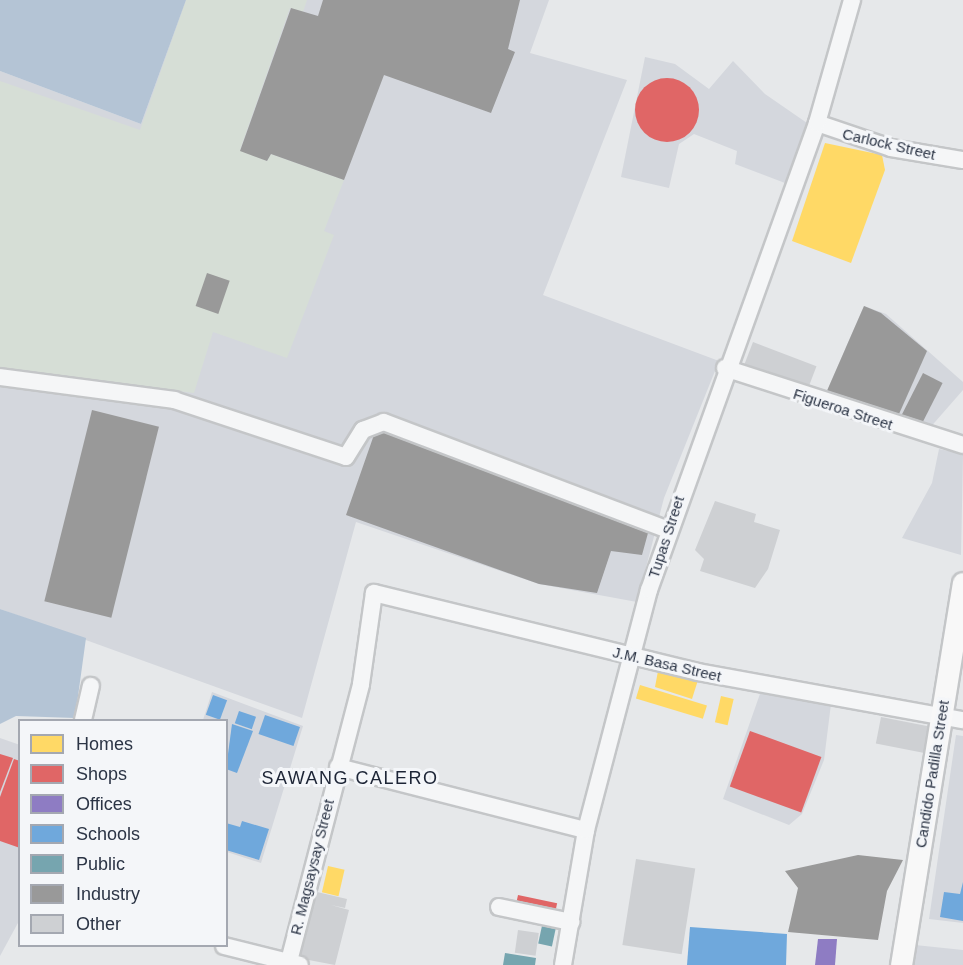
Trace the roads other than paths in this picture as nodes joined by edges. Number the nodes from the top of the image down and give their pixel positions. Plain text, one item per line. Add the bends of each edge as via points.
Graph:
1 (852, 0) edge
2 (817, 123) junction
3 (963, 160) edge
4 (725, 368) junction
5 (0, 377) edge
6 (963, 445) edge
7 (668, 530) junction
8 (963, 583) edge
9 (374, 593) joint
10 (632, 657) junction
11 (91, 686) dead end
12 (941, 716) junction
13 (83, 719) edge
14 (963, 720) edge
15 (338, 767) junction
16 (586, 830) junction
17 (500, 907) dead end
18 (571, 922) junction
19 (228, 946) edge
20 (292, 964) edge
21 (563, 965) edge
22 (901, 965) edge

1 - 2 street, Tupas Street
2 - 3 street, Carlock Street via 854,138
2 - 4 street, Tupas Street
4 - 6 street, Figueroa Street
4 - 7 street, Tupas Street
5 - 7 street via 174,400 346,457 363,430 384,422
7 - 10 street, Tupas Street
8 - 12 main road, Candido Padilla Street
9 - 10 street, J.M. Basa Street
9 - 15 street, R. Magsaysay Street via 361,684
10 - 12 street, J.M. Basa Street
10 - 16 street, Tupas Street
11 - 13 street
12 - 14 street, J.M. Basa Street
12 - 22 main road, Candido Padilla Street
15 - 16 street
15 - 20 street, R. Magsaysay Street
16 - 18 street, Tupas Street
17 - 18 street
18 - 21 street, Tupas Street
19 - 20 street

